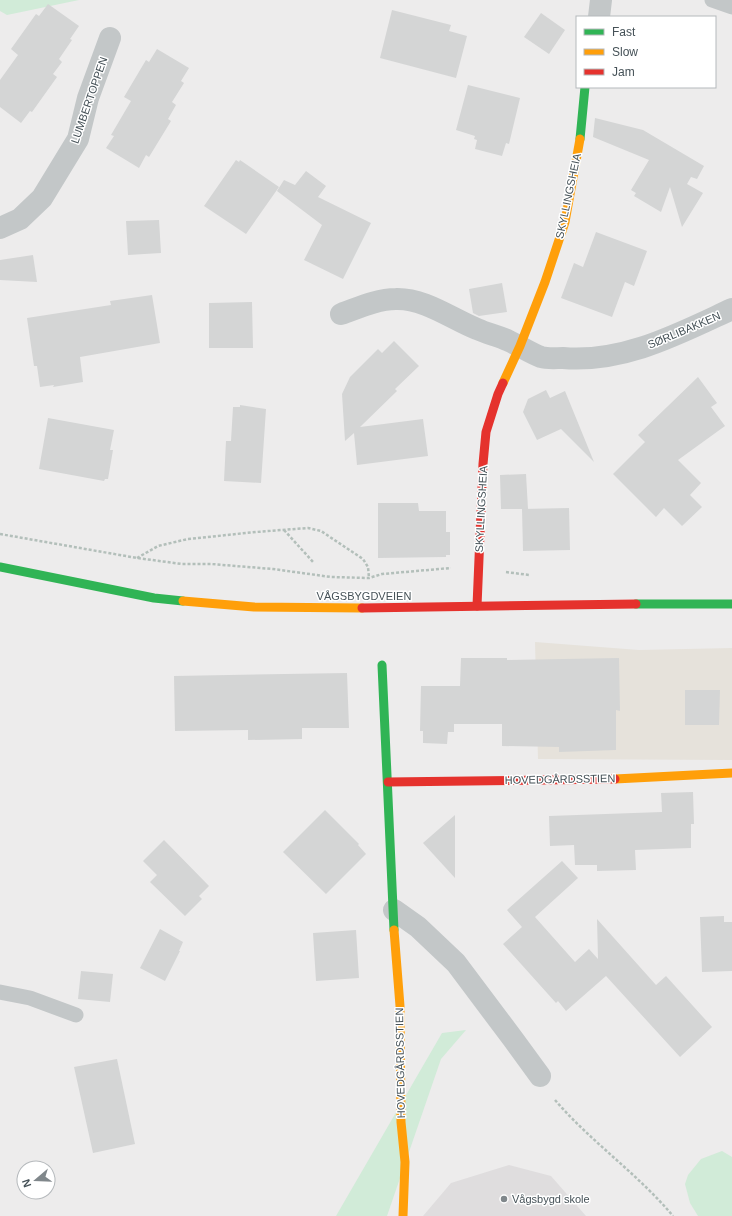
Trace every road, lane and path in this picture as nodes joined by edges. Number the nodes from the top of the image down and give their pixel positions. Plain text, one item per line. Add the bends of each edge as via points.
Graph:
1 (601, 0) edge
2 (712, 0) edge
3 (732, 7) edge
4 (599, 16) edge
5 (110, 38) dead end
6 (585, 88) edge
7 (0, 228) edge
8 (732, 309) edge
9 (340, 314) dead end
10 (520, 346) junction
11 (284, 529) junction
12 (0, 534) edge
13 (136, 558) junction
14 (314, 563) dead end
15 (0, 568) edge
16 (478, 572) junction
17 (530, 576) dead end
18 (369, 578) junction
19 (732, 604) edge
20 (477, 606) junction
21 (382, 665) dead end
22 (732, 773) edge
23 (388, 782) junction
24 (394, 910) junction
25 (0, 992) edge
26 (76, 1015) dead end
27 (540, 1076) joint
28 (403, 1216) edge
29 (673, 1216) edge

1 - 4 street
2 - 3 lane
5 - 7 street, LUMBERTOPPEN via 88,98 78,139 42,198 20,219
6 - 10 street, SKYLLINGSHEIA via 582,127 565,222 546,282
8 - 10 street, SØRLIBAKKEN via 667,339 624,354 575,359 541,357
9 - 10 street via 372,303 408,300
10 - 16 street, SKYLLINGSHEIA via 498,394 486,432
11 - 13 path via 166,543
11 - 14 path
11 - 18 path via 308,528 321,531 363,559 368,567
12 - 13 path
13 - 18 path via 182,564 273,569 331,577
15 - 20 street, VÅGSBYGDVEIEN via 154,598 254,607
16 - 17 path
16 - 18 path via 454,568 382,574
16 - 20 street, SKYLLINGSHEIA
19 - 20 street, VÅGSBYGDVEIEN
21 - 23 street, HOVEDGÅRDSSTIEN
22 - 23 street, HOVEDGÅRDSSTIEN via 609,779
23 - 24 street, HOVEDGÅRDSSTIEN
24 - 27 street via 418,927 456,963
24 - 28 street, HOVEDGÅRDSSTIEN via 400,1006 401,1122 405,1162
25 - 26 lane via 30,998
27 - 29 path via 555,1101 661,1201

